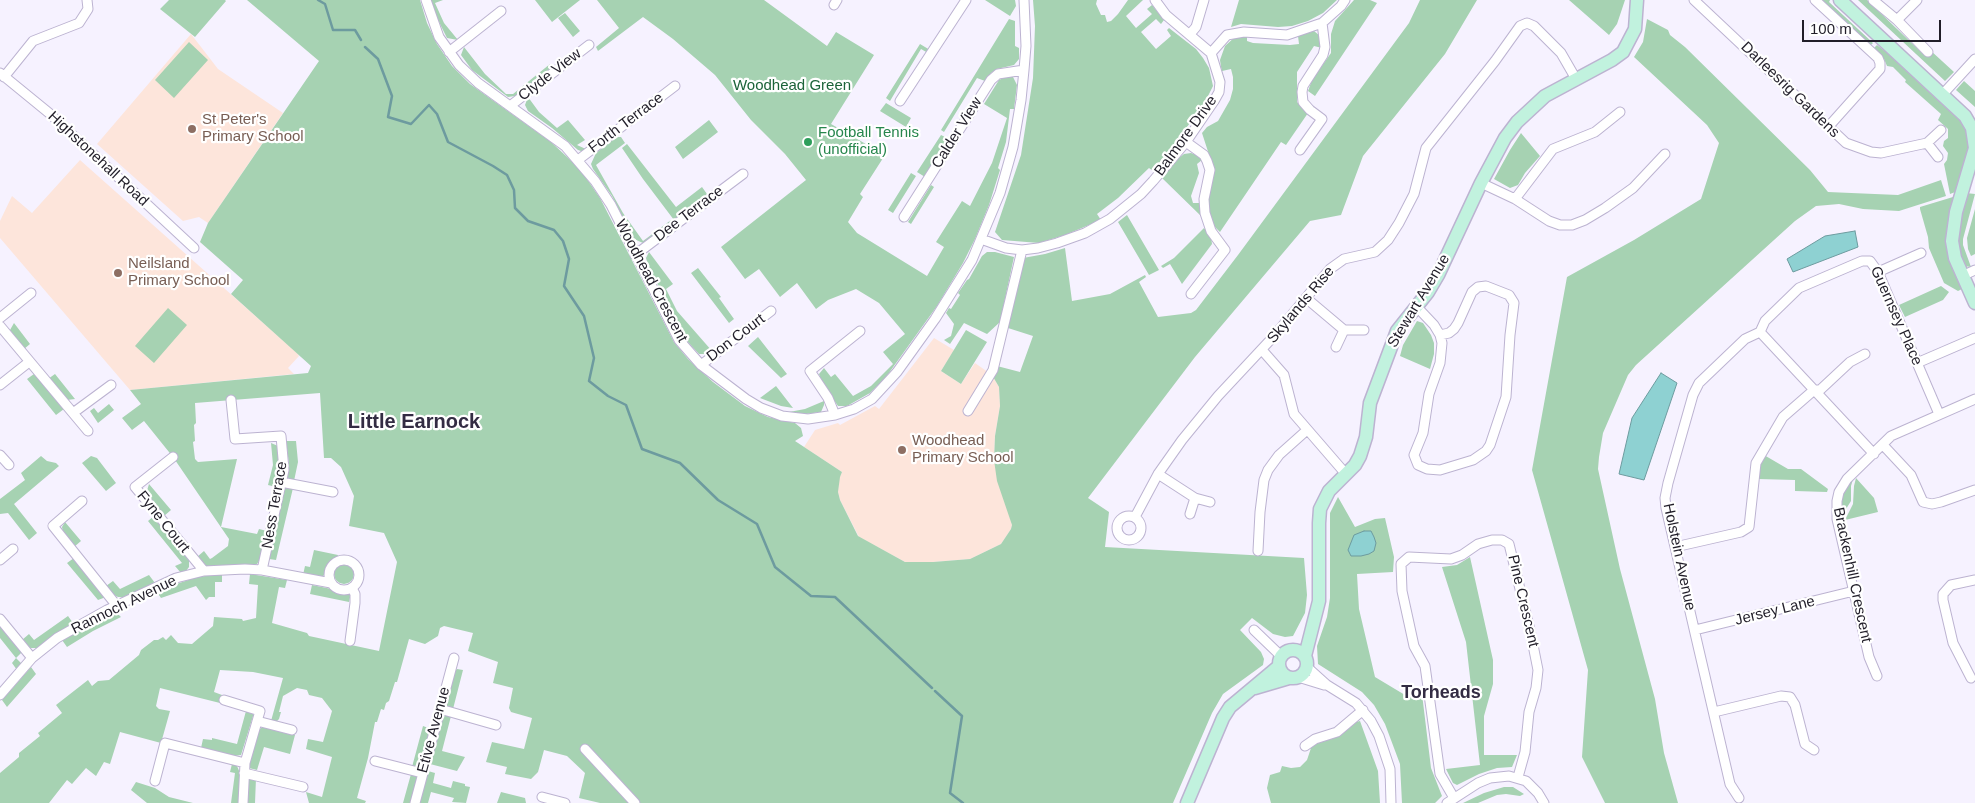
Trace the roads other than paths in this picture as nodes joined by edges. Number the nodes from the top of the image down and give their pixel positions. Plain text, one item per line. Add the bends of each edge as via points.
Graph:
1 (87, 0) edge
2 (426, 0) edge
3 (966, 0) edge
4 (1024, 0) edge
5 (1155, 0) edge
6 (1204, 0) edge
7 (1345, 0) edge
8 (1637, 0) edge
9 (1815, 0) edge
10 (1840, 0) edge
11 (1873, 0) edge
12 (1916, 0) edge
13 (1699, 2) edge
14 (501, 11) dead end
15 (1897, 20) junction
16 (1322, 23) junction
17 (1190, 34) junction
18 (589, 45) dead end
19 (449, 52) junction
20 (1928, 52) dead end
21 (1211, 53) junction
22 (1975, 59) edge
23 (1024, 70) junction
24 (2, 75) edge
25 (1576, 79) junction
26 (674, 86) dead end
27 (1942, 95) junction
28 (900, 101) dead end
29 (510, 106) junction
30 (1620, 112) dead end
31 (1829, 126) junction
32 (1941, 130) dead end
33 (1186, 142) junction
34 (1927, 143) junction
35 (1300, 150) dead end
36 (1666, 154) dead end
37 (1938, 157) dead end
38 (578, 160) junction
39 (743, 174) dead end
40 (1481, 183) junction
41 (1515, 199) junction
42 (904, 217) dead end
43 (981, 239) junction
44 (194, 248) dead end
45 (1022, 250) junction
46 (1921, 253) dead end
47 (636, 255) junction
48 (1975, 270) edge
49 (1878, 272) junction
50 (1962, 276) junction
51 (31, 293) dead end
52 (1191, 294) dead end
53 (1306, 298) junction
54 (1975, 303) edge
55 (1416, 306) junction
56 (772, 311) dead end
57 (0, 318) edge
58 (0, 326) edge
59 (1344, 330) junction
60 (1364, 330) dead end
61 (860, 331) dead end
62 (1760, 332) junction
63 (1440, 335) junction
64 (1975, 338) edge
65 (1336, 347) dead end
66 (1262, 350) junction
67 (1865, 354) dead end
68 (29, 362) junction
69 (1917, 363) junction
70 (701, 365) junction
71 (111, 384) dead end
72 (0, 385) edge
73 (1814, 390) junction
74 (1975, 398) edge
75 (232, 400) dead end
76 (968, 411) dead end
77 (73, 413) junction
78 (1939, 414) junction
79 (835, 415) junction
80 (1307, 430) junction
81 (88, 431) dead end
82 (1883, 445) junction
83 (1874, 454) junction
84 (0, 455) edge
85 (174, 457) dead end
86 (9, 465) dead end
87 (1346, 472) junction
88 (1158, 474) junction
89 (281, 482) junction
90 (1975, 490) edge
91 (333, 492) dead end
92 (1194, 498) junction
93 (82, 501) dead end
94 (1210, 502) dead end
95 (1190, 514) dead end
96 (1135, 517) dead end
97 (1675, 547) junction
98 (12, 549) dead end
99 (1258, 551) dead end
100 (0, 560) edge
101 (262, 570) junction
102 (204, 571) junction
103 (1975, 580) edge
104 (331, 583) junction
105 (352, 588) junction
106 (1854, 591) junction
107 (117, 606) junction
108 (0, 619) edge
109 (1254, 630) dead end
110 (1311, 630) junction
111 (1695, 630) junction
112 (350, 641) dead end
113 (1284, 657) junction
114 (32, 658) junction
115 (454, 658) dead end
116 (1306, 662) junction
117 (1877, 676) dead end
118 (1293, 678) junction
119 (1971, 678) dead end
120 (1327, 685) junction
121 (1250, 690) junction
122 (0, 695) edge
123 (224, 700) dead end
124 (440, 709) junction
125 (1363, 710) junction
126 (1714, 712) junction
127 (257, 721) junction
128 (496, 724) dead end
129 (292, 730) dead end
130 (1305, 746) dead end
131 (585, 749) dead end
132 (1814, 750) dead end
133 (375, 761) dead end
134 (244, 768) junction
135 (422, 773) junction
136 (1518, 777) junction
137 (155, 781) dead end
138 (303, 787) dead end
139 (542, 797) dead end
140 (1739, 798) dead end
141 (1450, 800) edge
142 (243, 803) edge
143 (415, 803) edge
144 (565, 803) edge
145 (635, 803) edge
146 (1187, 803) edge
147 (1391, 803) edge
148 (1544, 803) edge

1 - 24 street via 88,9 79,23 33,41
2 - 19 street, Woodhead Crescent via 439,37
3 - 28 street
4 - 23 street, Woodhead Crescent
5 - 17 street via 1166,15
6 - 17 street via 1196,27
7 - 16 street
8 - 25 street, Stewart Avenue via 1635,29 1623,52
9 - 31 street via 1880,63 1880,70
10 - 27 street
11 - 15 street
12 - 15 street
13 - 31 street, Darleesrig Gardens
14 - 19 street
15 - 20 street
16 - 21 street via 1287,35 1244,32 1227,35
16 - 35 street via 1323,55 1302,92 1303,102 1322,119
17 - 21 street
18 - 29 street, Clyde View
19 - 29 street, Woodhead Crescent via 478,83
21 - 33 street, Balmore Drive via 1220,82 1219,92
22 - 27 street
23 - 42 street, Calder View via 998,74 991,80
23 - 43 street, Woodhead Crescent via 1013,147 1000,193
24 - 44 street, Highstonehall Road via 49,113
25 - 40 street, Stewart Avenue via 1546,96 1517,122 1494,156
25 - 53 street, Skylands Rise via 1561,53 1534,26 1527,23 1520,26 1426,148 1414,194 1388,240 1369,255 1336,263
26 - 38 street, Forth Terrace
27 - 50 street via 1965,116 1974,138 1975,148 1953,226 1953,249
29 - 38 street, Woodhead Crescent via 547,132
30 - 41 street via 1595,132 1553,150
31 - 34 street, Darleesrig Gardens via 1846,143 1871,152 1881,153
32 - 34 street
33 - 45 street, Balmore Drive via 1142,193 1110,219 1057,243
33 - 52 street via 1208,161 1210,170 1204,199 1205,213 1210,231 1225,250
34 - 37 street
36 - 41 street via 1632,188 1605,208 1572,225 1549,221
38 - 47 street, Woodhead Crescent via 611,206
39 - 47 street, Dee Terrace
40 - 41 street
40 - 55 street, Stewart Avenue via 1438,275
43 - 45 street, Balmore Drive
43 - 79 street, Woodhead Crescent via 972,260 897,372 872,399
45 - 76 street via 992,370
46 - 49 street
47 - 70 street, Woodhead Crescent via 679,340
48 - 50 street
49 - 62 street, Guernsey Place via 1870,261 1862,261 1800,288 1765,321
49 - 69 street, Guernsey Place
50 - 54 street
51 - 57 street
53 - 59 street
53 - 66 street, Skylands Rise
55 - 63 street
55 - 87 street, Stewart Avenue via 1392,342 1370,403 1364,446 1355,465
56 - 70 street, Don Court
58 - 68 street
59 - 60 street
59 - 65 street
61 - 79 street via 810,371
62 - 73 street
62 - 97 street, Holstein Avenue via 1745,339 1699,383 1692,394 1665,498
63 - 63 street via 1440,363 1429,394 1423,433 1414,455 1418,464 1440,470 1474,460 1490,445 1506,397 1515,307 1513,299 1486,286 1478,287 1472,292 1454,329
64 - 69 street
66 - 80 street via 1284,375 1292,408
66 - 88 street, Skylands Rise via 1212,402
67 - 73 street via 1850,362 1820,390
68 - 72 street
68 - 77 street
69 - 78 street, Guernsey Place
70 - 79 street, Woodhead Crescent via 738,394 782,416 808,419
71 - 77 street
73 - 83 street
73 - 97 street via 1783,417 1757,460 1749,527 1741,532
74 - 78 street, Brackenhill Crescent
75 - 89 street, Ness Terrace via 235,439 281,436 284,458
77 - 81 street
78 - 82 street, Brackenhill Crescent via 1898,433
80 - 87 street
80 - 99 street via 1279,455 1268,470 1260,512
82 - 83 street, Brackenhill Crescent
82 - 90 street via 1911,475 1923,502 1942,502
83 - 106 street, Brackenhill Crescent via 1847,479 1836,501
84 - 86 street
85 - 102 street, Fyne Court via 135,487
87 - 110 street, Stewart Avenue via 1329,491 1320,509 1320,588
88 - 92 street
88 - 96 street, Skylands Rise
89 - 91 street
89 - 101 street, Ness Terrace
92 - 94 street
92 - 95 street
93 - 107 street via 53,526
97 - 111 street, Holstein Avenue
98 - 100 street
101 - 102 street, Rannoch Avenue
101 - 104 street, Rannoch Avenue
102 - 107 street, Rannoch Avenue via 176,578
103 - 119 street via 1951,585 1942,600 1953,643
104 - 105 street via 338,589
104 - 105 street via 330,568 337,561 347,560 356,565 359,574
105 - 112 street via 355,603
106 - 111 street, Jersey Lane
106 - 117 street, Brackenhill Crescent via 1869,657
107 - 114 street, Rannoch Avenue via 78,625
108 - 114 street
109 - 113 street
110 - 113 street
110 - 116 street, Stewart Avenue
111 - 126 street, Holstein Avenue
113 - 116 street via 1299,652
113 - 118 street via 1280,671
113 - 121 street
114 - 122 street, Rannoch Avenue
115 - 124 street, Etive Avenue
116 - 118 street via 1305,672
116 - 120 street
118 - 120 street
118 - 121 street
120 - 125 street
121 - 146 street via 1230,707 1223,718
123 - 127 street via 260,711
124 - 128 street
124 - 135 street, Etive Avenue
125 - 130 street via 1338,732 1315,739
125 - 147 street via 1379,736 1390,769
126 - 132 street via 1781,696 1790,697 1805,744
126 - 140 street, Holstein Avenue via 1730,784
127 - 129 street
127 - 134 street
131 - 145 street
133 - 135 street
134 - 137 street via 165,743
134 - 138 street
134 - 142 street
135 - 143 street, Etive Avenue
136 - 141 street via 1490,778
136 - 141 street, Pine Crescent via 1538,670 1509,544 1505,540 1492,540 1450,559 1409,558 1401,564 1402,591 1414,646 1425,666 1440,774
136 - 148 street via 1534,788
139 - 144 street

